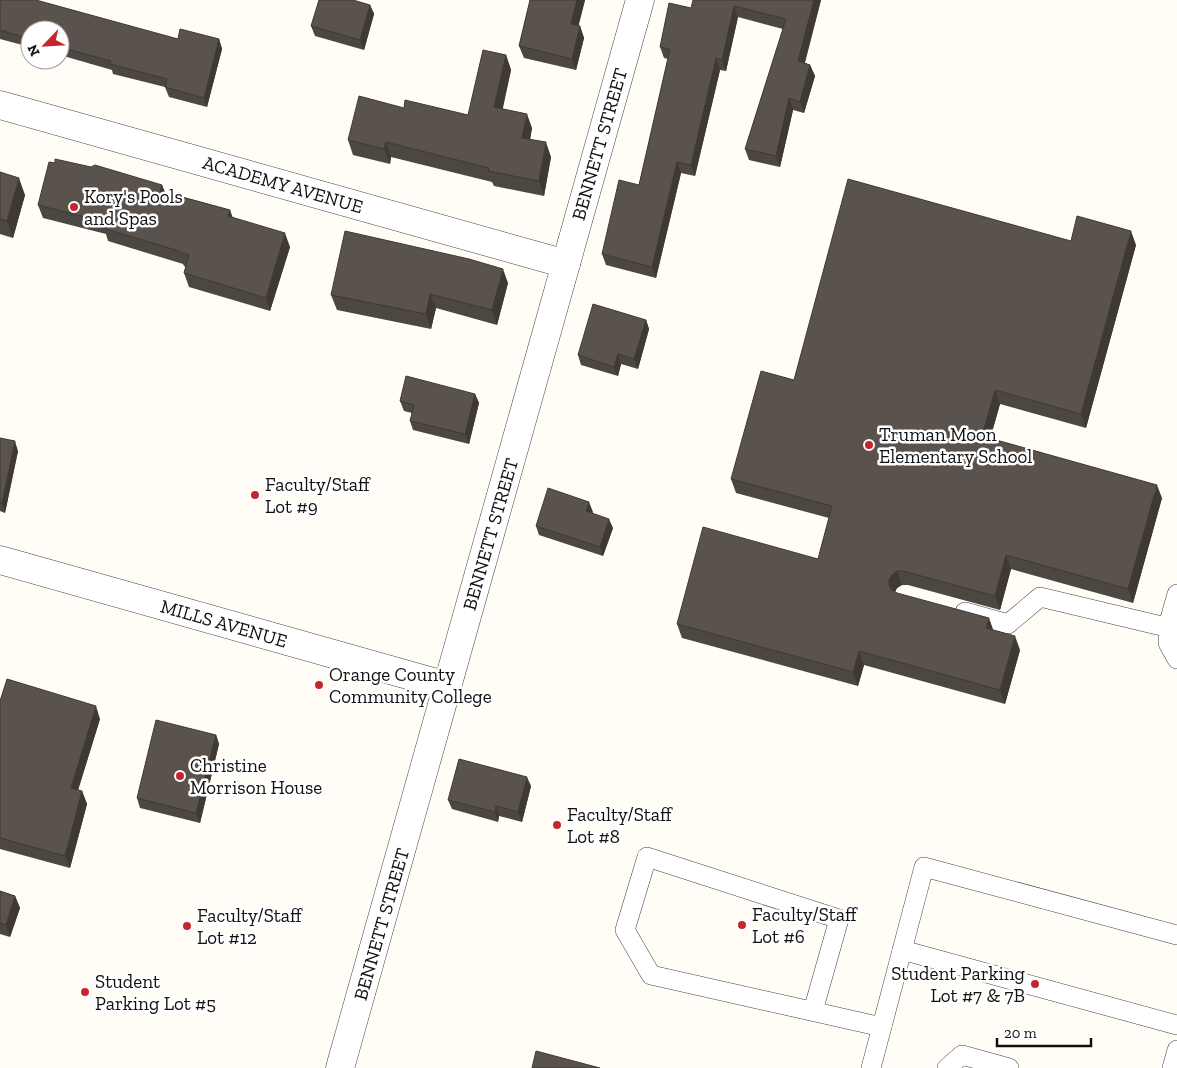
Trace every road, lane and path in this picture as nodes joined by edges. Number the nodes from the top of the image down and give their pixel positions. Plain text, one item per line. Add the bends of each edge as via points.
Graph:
1 (640, 0) edge
2 (0, 105) edge
3 (566, 264) junction
4 (0, 560) edge
5 (1177, 594) edge
6 (952, 609) edge
7 (1170, 628) junction
8 (1177, 658) edge
9 (448, 686) junction
10 (1177, 935) edge
11 (902, 950) junction
12 (813, 1011) junction
13 (1177, 1024) edge
14 (882, 1027) junction
15 (1177, 1050) edge
16 (340, 1068) edge
17 (871, 1068) edge
18 (947, 1068) edge
19 (1009, 1068) edge
20 (1172, 1068) edge

1 - 3 street, BENNETT STREET
2 - 3 street, ACADEMY AVENUE
3 - 9 street, BENNETT STREET
4 - 9 street, MILLS AVENUE
5 - 7 lane
6 - 7 lane via 1008,624 1040,598
7 - 8 lane via 1168,643
9 - 16 street, BENNETT STREET
10 - 11 lane via 924,867
11 - 13 lane
11 - 14 lane
12 - 12 lane via 651,975 625,930 647,857 839,919
12 - 14 lane
14 - 17 lane
15 - 20 lane
18 - 19 lane via 962,1055

